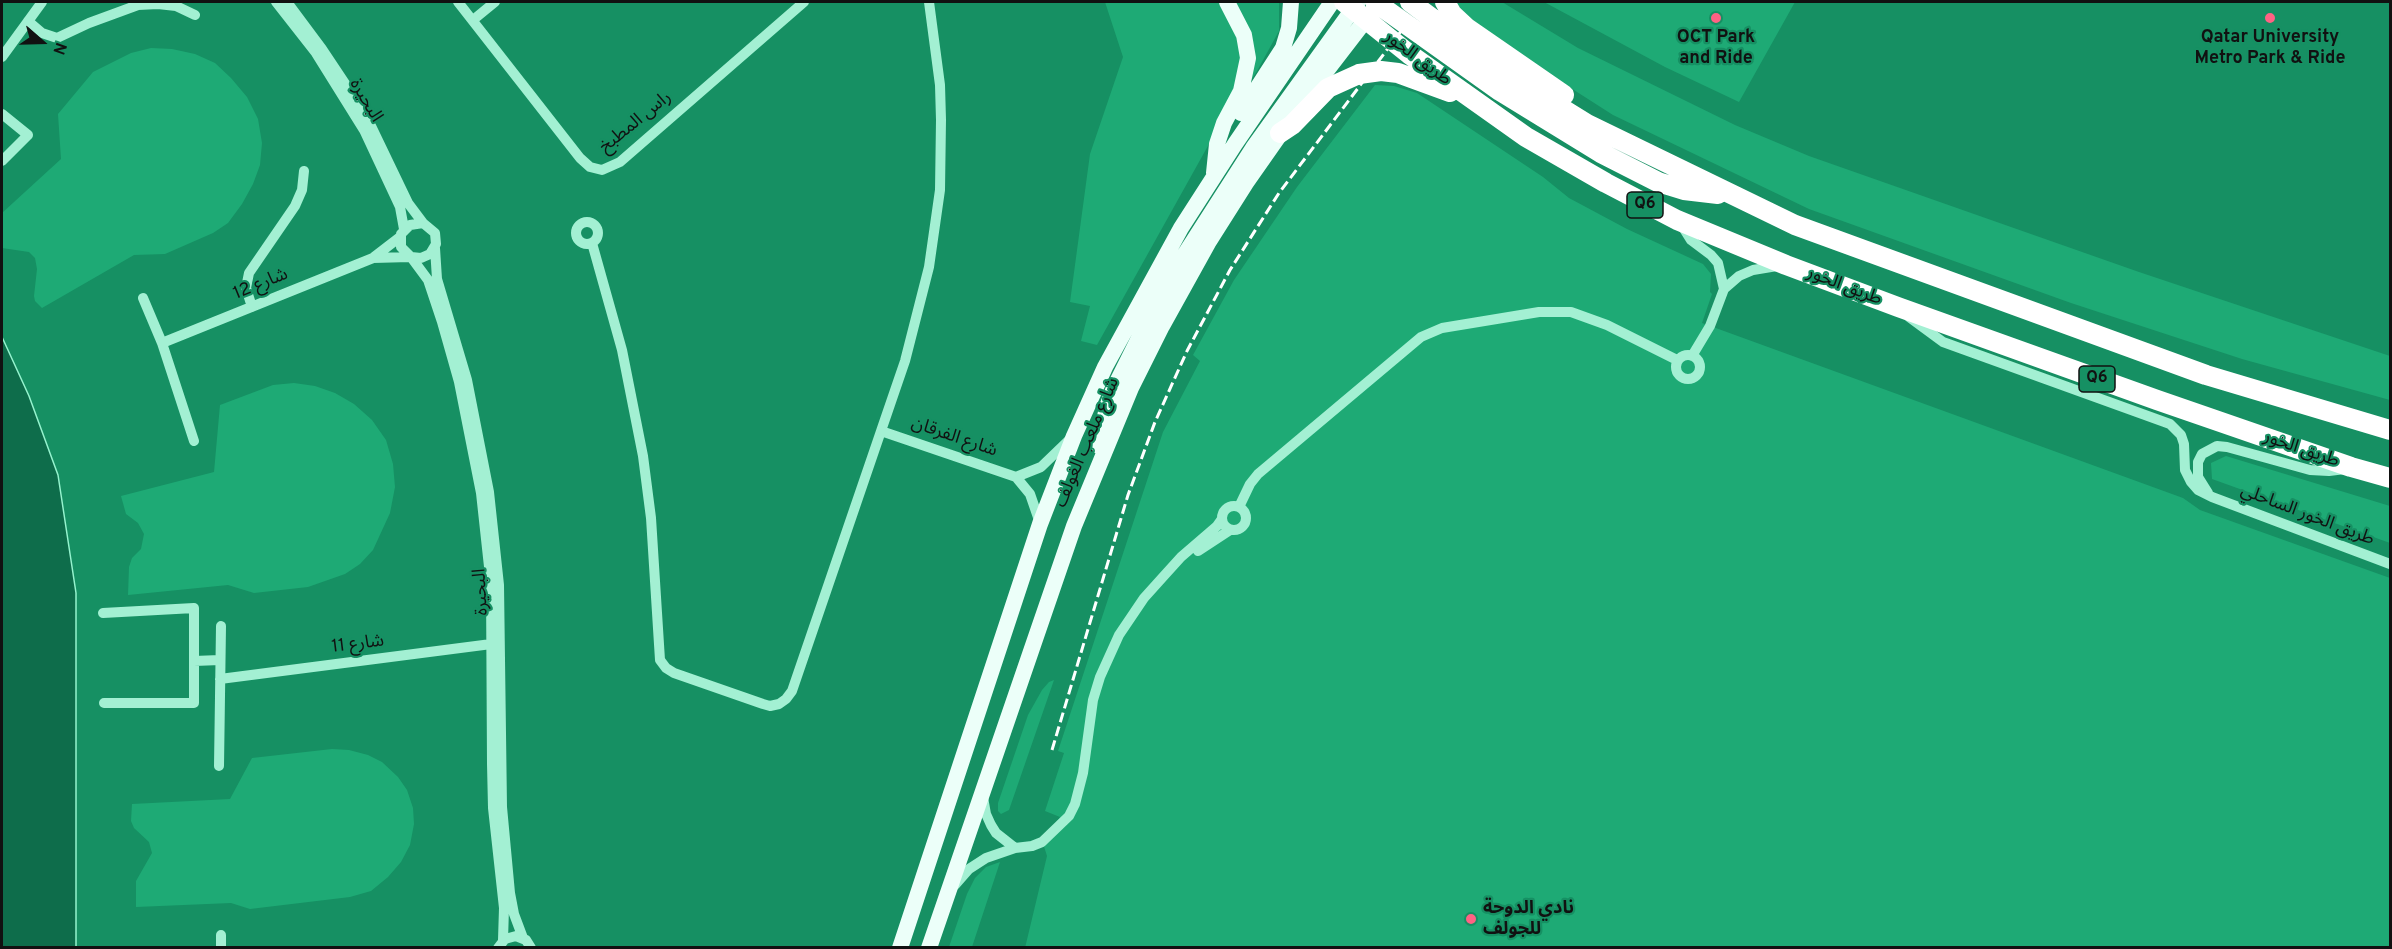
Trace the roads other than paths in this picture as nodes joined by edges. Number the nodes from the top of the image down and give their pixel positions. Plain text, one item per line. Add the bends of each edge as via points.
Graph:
1 (42, 2) edge
2 (276, 2) edge
3 (287, 2) edge
4 (458, 2) edge
5 (495, 2) edge
6 (804, 2) edge
7 (928, 2) edge
8 (1227, 2) edge
9 (1291, 2) edge
10 (1332, 2) edge
11 (1410, 2) edge
12 (1445, 2) edge
13 (1365, 5) edge
14 (195, 15) dead end
15 (473, 20) junction
16 (28, 21) junction
17 (2, 57) edge
18 (334, 74) junction
19 (1463, 93) junction
20 (2, 114) edge
21 (1587, 124) junction
22 (1280, 133) junction
23 (1235, 144) junction
24 (2, 161) edge
25 (304, 171) dead end
26 (1213, 178) junction
27 (1727, 194) junction
28 (1679, 220) junction
29 (423, 223) junction
30 (402, 233) junction
31 (592, 243) dead end
32 (435, 248) junction
33 (410, 257) junction
34 (373, 258) junction
35 (1786, 265) junction
36 (1724, 289) junction
37 (143, 298) dead end
38 (252, 307) junction
39 (1898, 308) junction
40 (162, 343) junction
41 (455, 352) junction
42 (1692, 356) junction
43 (1677, 360) junction
44 (2391, 430) edge
45 (881, 431) junction
46 (1074, 436) junction
47 (194, 441) dead end
48 (1098, 465) junction
49 (2351, 467) junction
50 (1016, 477) junction
51 (2391, 477) edge
52 (2212, 497) junction
53 (1239, 507) junction
54 (1222, 519) junction
55 (1040, 524) junction
56 (1230, 530) junction
57 (2391, 564) edge
58 (1175, 565) junction
59 (103, 613) dead end
60 (221, 626) dead end
61 (496, 644) junction
62 (220, 660) junction
63 (194, 661) junction
64 (220, 679) junction
65 (104, 703) dead end
66 (219, 766) dead end
67 (983, 791) junction
68 (1015, 848) junction
69 (946, 901) junction
70 (221, 935) dead end
71 (523, 938) junction
72 (499, 945) edge
73 (221, 948) edge
74 (531, 948) edge
75 (900, 948) edge
76 (929, 948) edge

1 - 16 street
2 - 18 street, البحيرة
3 - 18 street, البحيرة
4 - 15 street, راس المطبخ
5 - 15 street
6 - 15 street, راس المطبخ via 620,162 602,170 580,158
7 - 45 street via 942,120 937,215 920,309
8 - 26 main road via 1244,34 1248,58 1240,91 1217,144
9 - 23 main road via 1283,48 1243,108
10 - 23 main road, شارع ملعب الغولف
11 - 21 highway, Q6 via 1516,80
12 - 21 highway via 1467,28 1576,103
13 - 19 highway, طريق الخور / Q6
13 - 22 main road, شارع ملعب الغولف
13 - 27 highway via 1601,153 1658,182 1684,190
13 - 48 main road via 1253,148 1162,294 1114,388 1102,426
14 - 16 street via 176,6 138,5 57,38 42,33
16 - 17 street
18 - 29 street, البحيرة via 371,126 408,202
18 - 30 street, البحيرة via 400,207
19 - 22 highway via 1444,91 1398,73 1359,74 1328,88
19 - 28 highway, طريق الخور / Q6 via 1560,158
20 - 24 street via 28,135
21 - 27 highway, Q6
22 - 48 main road, شارع ملعب الغولف via 1208,243 1162,326
23 - 26 main road, شارع ملعب الغولف
25 - 38 street via 295,206 249,273 246,288
26 - 46 main road, شارع ملعب الغولف via 1143,296
27 - 44 highway, Q6 via 1795,225 2206,375
28 - 35 highway, طريق الخور / Q6
28 - 36 street via 1691,240 1718,262
29 - 30 street via 413,223
29 - 32 street via 435,233
30 - 33 street via 402,250
30 - 34 street, شارع 12
31 - 45 street via 617,330 638,426 651,518 659,653 670,671 766,705 786,699
32 - 33 street via 424,258
32 - 41 street, البحيرة via 437,279
33 - 34 street, شارع 12
33 - 41 street, البحيرة via 430,285
34 - 38 street, شارع 12
35 - 36 street via 1753,270
35 - 39 highway, طريق الخور / Q6
36 - 42 street via 1710,326
37 - 40 street
38 - 40 street, شارع 12
39 - 49 highway, طريق الخور / Q6
39 - 52 street, طريق الخور الساحلي via 1943,342 2170,424 2182,439 2185,470 2191,482
40 - 47 street
41 - 61 street, البحيرة via 481,440 493,556
42 - 43 street
42 - 43 street via 1700,370 1690,380 1677,374
43 - 53 street via 1607,325 1571,312 1539,312 1442,327 1421,337 1258,474
45 - 50 street, شارع الفرقان
46 - 50 street via 1041,467
46 - 55 main road, شارع ملعب الغولف
48 - 67 main road, شارع ملعب الغولف
49 - 51 highway, طريق الخور / Q6
49 - 52 street, طريق الخور الساحلي via 2310,470 2217,446 2202,454 2197,467 2198,477
50 - 55 street via 1028,488
52 - 57 street, طريق الخور الساحلي
53 - 54 street via 1227,508
53 - 56 street via 1246,522 1239,530
54 - 56 street
54 - 58 street
55 - 75 main road, شارع ملعب الغولف
56 - 58 street
58 - 68 street via 1128,619 1109,654 1093,700 1075,804 1061,826 1042,842
59 - 63 street via 194,608
60 - 62 street
61 - 64 street, شارع 11
61 - 71 street, البحيرة via 501,807 510,893
61 - 72 street, البحيرة via 493,786 504,908
62 - 63 street
62 - 64 street
63 - 65 street via 194,703
64 - 66 street
67 - 68 street via 991,825
67 - 69 main road, شارع ملعب الغولف
68 - 69 street via 969,869 958,879
69 - 76 main road, شارع ملعب الغولف
70 - 73 street
71 - 72 street via 513,936
71 - 74 street, البحيرة

